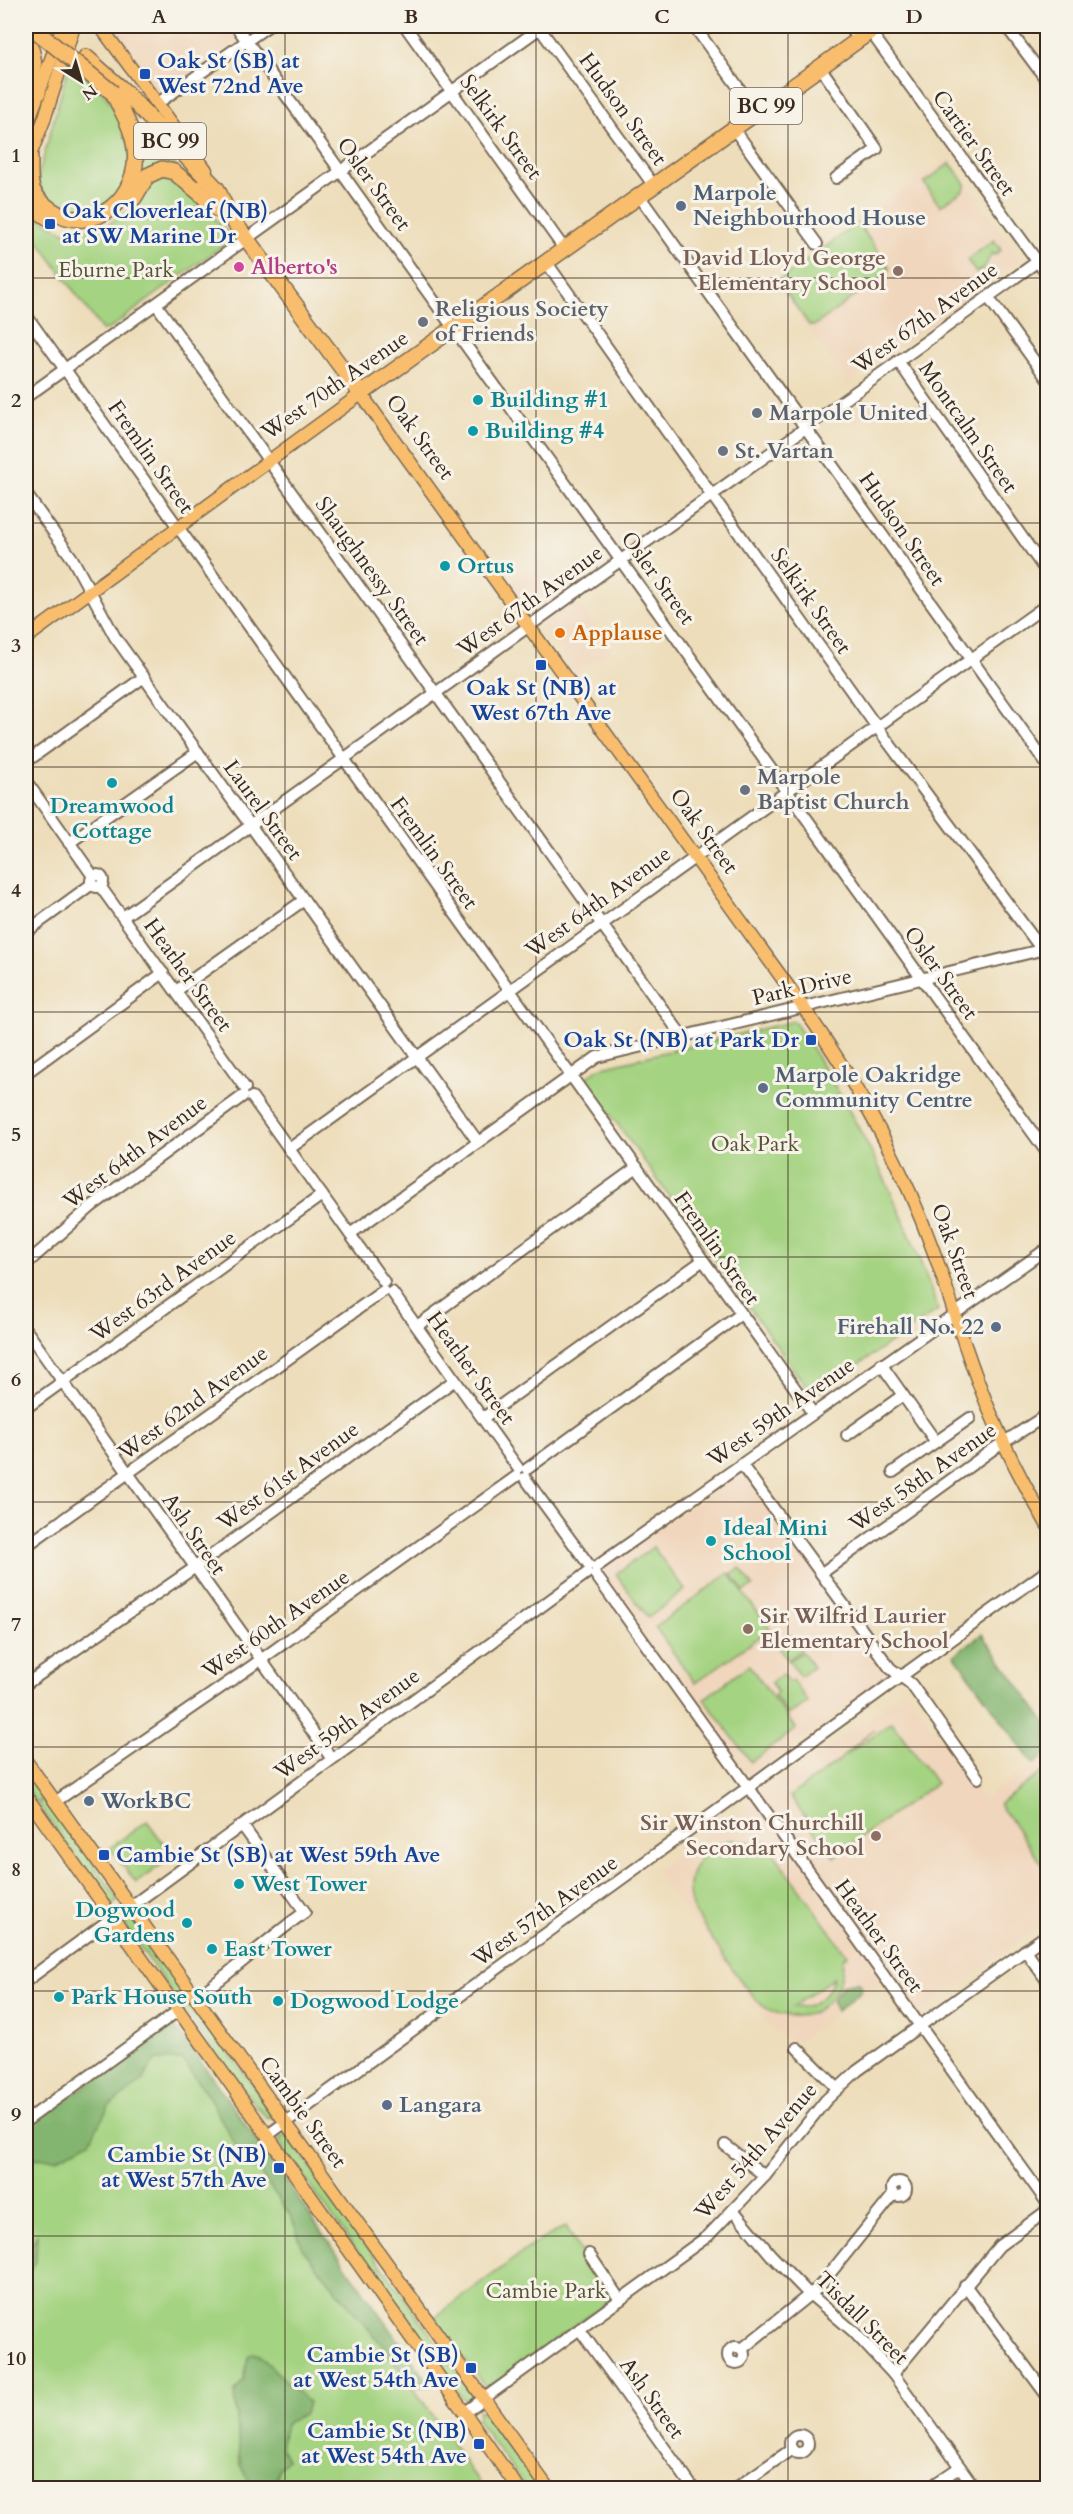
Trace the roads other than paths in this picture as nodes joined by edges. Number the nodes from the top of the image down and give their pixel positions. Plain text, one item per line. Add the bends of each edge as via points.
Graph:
1 (30, 26) edge
2 (46, 26) edge
3 (63, 26) edge
4 (74, 26) edge
5 (100, 26) edge
6 (236, 26) edge
7 (268, 26) edge
8 (405, 26) edge
9 (540, 26) edge
10 (694, 26) edge
11 (849, 26) edge
12 (1006, 26) edge
13 (869, 32) edge
14 (26, 39) edge
15 (247, 40) junction
16 (820, 67) junction
17 (1047, 82) edge
18 (452, 91) junction
19 (38, 93) junction
20 (118, 95) junction
21 (158, 103) junction
22 (757, 113) junction
23 (26, 127) edge
24 (734, 129) junction
25 (28, 161) edge
26 (340, 171) junction
27 (836, 178) dead end
28 (654, 186) junction
29 (217, 189) junction
30 (201, 194) junction
31 (640, 196) junction
32 (27, 205) edge
33 (229, 215) junction
34 (247, 238) junction
35 (817, 244) dead end
36 (565, 250) junction
37 (1047, 254) edge
38 (1037, 261) junction
39 (547, 263) junction
40 (1047, 276) edge
41 (988, 297) junction
42 (156, 304) junction
43 (26, 315) edge
44 (454, 328) junction
45 (898, 361) junction
46 (65, 369) junction
47 (1047, 380) edge
48 (361, 394) junction
49 (26, 397) edge
50 (806, 427) junction
51 (268, 460) junction
52 (26, 494) edge
53 (713, 494) junction
54 (178, 528) junction
55 (620, 560) junction
56 (1047, 574) edge
57 (90, 592) junction
58 (1047, 604) edge
59 (528, 626) junction
60 (26, 638) edge
61 (970, 659) junction
62 (144, 676) junction
63 (435, 693) junction
64 (877, 727) junction
65 (198, 752) junction
66 (343, 759) junction
67 (26, 762) edge
68 (1047, 766) edge
69 (27, 786) edge
70 (786, 791) junction
71 (250, 826) junction
72 (69, 843) junction
73 (694, 857) junction
74 (95, 882) junction
75 (304, 900) junction
76 (123, 917) junction
77 (602, 924) junction
78 (26, 932) edge
79 (1045, 952) edge
80 (163, 973) junction
81 (922, 979) junction
82 (509, 990) junction
83 (176, 991) junction
84 (803, 1007) junction
85 (682, 1036) junction
86 (416, 1057) junction
87 (26, 1073) edge
88 (570, 1076) junction
89 (247, 1094) junction
90 (478, 1142) junction
91 (289, 1149) junction
92 (1047, 1154) edge
93 (637, 1167) junction
94 (322, 1195) junction
95 (350, 1234) junction
96 (1047, 1248) edge
97 (702, 1261) junction
98 (26, 1264) edge
99 (386, 1288) junction
100 (954, 1313) junction
101 (741, 1314) junction
102 (417, 1326) junction
103 (26, 1330) edge
104 (881, 1364) junction
105 (455, 1380) junction
106 (63, 1382) junction
107 (903, 1395) junction
108 (26, 1408) edge
109 (812, 1412) junction
110 (1047, 1414) edge
111 (483, 1418) junction
112 (970, 1418) dead end
113 (847, 1436) dead end
114 (936, 1442) junction
115 (1004, 1444) junction
116 (741, 1464) junction
117 (522, 1472) junction
118 (893, 1472) dead end
119 (128, 1475) junction
120 (1047, 1526) edge
121 (26, 1546) edge
122 (194, 1568) junction
123 (592, 1570) junction
124 (1047, 1570) edge
125 (822, 1573) junction
126 (260, 1660) junction
127 (901, 1677) junction
128 (26, 1684) edge
129 (332, 1759) junction
130 (26, 1761) edge
131 (978, 1778) dead end
132 (748, 1788) junction
133 (26, 1796) edge
134 (55, 1802) junction
135 (242, 1825) junction
136 (124, 1910) junction
137 (1047, 1934) edge
138 (1025, 1950) junction
139 (26, 1981) edge
140 (1047, 1982) edge
141 (195, 1998) junction
142 (179, 2010) junction
143 (920, 2027) junction
144 (797, 2048) dead end
145 (837, 2088) junction
146 (26, 2121) edge
147 (285, 2123) junction
148 (268, 2135) junction
149 (724, 2145) dead end
150 (765, 2176) junction
151 (894, 2194) dead end
152 (1047, 2204) edge
153 (1047, 2210) edge
154 (734, 2211) junction
155 (588, 2254) dead end
156 (965, 2285) junction
157 (811, 2294) junction
158 (620, 2300) junction
159 (580, 2330) junction
160 (742, 2349) dead end
161 (892, 2374) junction
162 (1047, 2397) edge
163 (483, 2399) junction
164 (464, 2413) junction
165 (792, 2449) dead end
166 (960, 2468) junction
167 (518, 2488) edge
168 (548, 2488) edge
169 (693, 2488) edge
170 (736, 2488) edge
171 (929, 2488) edge
172 (975, 2488) edge

1 - 20 highway, BC 99, bridge
2 - 20 highway, BC 99 via 86,57
3 - 19 main road
4 - 25 main road
5 - 21 main road, Oak Street
6 - 15 street, Osler Street
7 - 15 street
8 - 18 street, Selkirk Street
9 - 18 street
9 - 28 street, Hudson Street
10 - 22 street
11 - 13 street, Cartier Street
12 - 17 street
13 - 16 highway, West 70th Avenue / BC 99
13 - 38 street, Cartier Street
14 - 19 highway via 35,59 34,84
15 - 21 street
15 - 26 street, Osler Street
16 - 22 highway, West 70th Avenue / BC 99
16 - 27 street via 877,149
18 - 26 street
18 - 36 street, Selkirk Street
19 - 23 main road
20 - 25 highway via 134,140 136,160 129,188 112,208 89,219 57,214 33,192
20 - 29 highway, Oak Street / BC 99
20 - 30 highway, Oak Street / BC 99
21 - 29 main road, Oak Street
22 - 24 highway, West 70th Avenue / BC 99
24 - 28 highway, West 70th Avenue / BC 99
24 - 35 street
26 - 34 street
26 - 44 street, Osler Street
28 - 31 highway, West 70th Avenue / BC 99
29 - 33 highway, Oak Street / BC 99
30 - 32 highway via 174,172 162,169 147,176 123,211 97,226 60,224
30 - 33 highway, Oak Street / BC 99 via 213,207
31 - 36 highway, West 70th Avenue / BC 99
31 - 50 street, Hudson Street
33 - 34 highway, Oak Street / BC 99
34 - 42 street
34 - 48 highway, Oak Street / BC 99
36 - 39 highway, West 70th Avenue / BC 99
37 - 38 street, West 67th Avenue
38 - 40 street, Cartier Street
38 - 41 street, West 67th Avenue
39 - 44 highway, West 70th Avenue / BC 99
39 - 53 street, Selkirk Street
41 - 45 street, West 67th Avenue
41 - 47 street
42 - 46 street
42 - 51 street, Shaughnessy Street
43 - 46 street, Fremlin Street
44 - 48 highway, West 70th Avenue / BC 99
44 - 55 street, Osler Street
45 - 50 street, West 67th Avenue
45 - 56 street, Montcalm Street
46 - 49 street
46 - 54 street, Fremlin Street
48 - 51 main road, West 70th Avenue
48 - 59 main road, Oak Street
50 - 53 street, West 67th Avenue
50 - 61 street, Hudson Street
51 - 54 main road, West 70th Avenue
51 - 63 street, Shaughnessy Street
52 - 57 street, Laurel Street via 72,558
53 - 55 street, West 67th Avenue
53 - 64 street, Selkirk Street
54 - 57 main road, West 70th Avenue
54 - 66 street, Fremlin Street
55 - 59 street, West 67th Avenue
55 - 70 street, Osler Street
57 - 60 main road, West 70th Avenue
57 - 62 street, Laurel Street via 115,637
58 - 61 street, West 64th Avenue
59 - 63 street, West 67th Avenue
59 - 73 main road, Oak Street
61 - 64 street, West 64th Avenue
61 - 68 street, Hudson Street
62 - 65 street, Laurel Street
62 - 67 street
63 - 66 street, West 67th Avenue
63 - 77 street, Shaughnessy Street
64 - 70 street, West 64th Avenue
64 - 79 street, Selkirk Street
65 - 71 street, Laurel Street
65 - 72 street
66 - 71 street, West 67th Avenue
66 - 82 street, Fremlin Street
69 - 72 street, Heather Street
70 - 73 street, West 64th Avenue
70 - 81 street, Osler Street
71 - 75 street, Laurel Street
71 - 76 street, West 67th Avenue
72 - 74 street, Heather Street
73 - 77 street, West 64th Avenue
73 - 84 main road, Oak Street
74 - 76 street, Heather Street
74 - 78 street
75 - 83 street
75 - 86 street, Laurel Street
76 - 80 street, Heather Street
77 - 82 street, West 64th Avenue
77 - 85 street, Shaughnessy Street
79 - 81 street, Park Drive
80 - 83 street, Heather Street
80 - 87 street
81 - 84 street, Park Drive
81 - 92 street, Osler Street
82 - 86 street, West 64th Avenue
82 - 88 street, Fremlin Street
83 - 89 street, Heather Street
84 - 85 street, Park Drive
84 - 100 main road, Oak Street via 852,1082 889,1149 933,1250
85 - 88 street, Park Drive via 608,1053
86 - 90 street, Laurel Street
86 - 91 street, West 64th Avenue
88 - 90 street
88 - 93 street, Fremlin Street
89 - 91 street, Heather Street
89 - 98 street, West 64th Avenue via 92,1206
90 - 95 street
91 - 94 street, Heather Street
93 - 97 street, Fremlin Street
93 - 102 street
94 - 95 street, Heather Street
94 - 106 street, West 63rd Avenue
95 - 99 street, Heather Street
96 - 100 street, West 59th Avenue
97 - 101 street, Fremlin Street
97 - 111 street
99 - 102 street, Heather Street
99 - 119 street, West 62nd Avenue
100 - 104 street, West 59th Avenue
100 - 115 main road, Oak Street
101 - 109 street, Fremlin Street
101 - 117 street, West 60th Avenue
102 - 105 street, Heather Street
103 - 106 street, Ash Street
104 - 107 street
104 - 109 street, West 59th Avenue
105 - 111 street, Heather Street
105 - 122 street, West 61st Avenue
106 - 108 street, West 63rd Avenue
106 - 119 street, Ash Street
107 - 113 street
107 - 114 street
109 - 116 street, West 59th Avenue
110 - 115 street, West 58th Avenue
111 - 117 street, Heather Street
112 - 114 street
114 - 118 street
115 - 120 main road, Oak Street
115 - 125 street, West 58th Avenue
116 - 123 street, West 59th Avenue
116 - 125 street
117 - 123 street, Heather Street
117 - 126 street, West 60th Avenue
119 - 121 street, West 62nd Avenue
119 - 122 street, Ash Street
122 - 126 street, Ash Street
122 - 128 street, West 61st Avenue
123 - 129 street, West 59th Avenue
123 - 132 street, Heather Street
124 - 127 street, West 57th Avenue
125 - 127 street via 890,1668
126 - 129 street, Ash Street
126 - 134 street, West 60th Avenue
127 - 131 street via 911,1684
127 - 132 street, West 57th Avenue
129 - 135 street, West 59th Avenue
130 - 134 main road, Cambie Street
132 - 143 street, Heather Street
132 - 147 street, West 57th Avenue
133 - 136 main road, Cambie Street
134 - 136 main road, Cambie Street
135 - 136 street, West 59th Avenue
135 - 141 street via 305,1912 260,1944 237,1969
136 - 139 street, West 59th Avenue
136 - 141 main road, Cambie Street
136 - 142 main road, Cambie Street
137 - 138 street, West 54th Avenue
138 - 140 street
138 - 143 street, West 54th Avenue
141 - 147 main road, Cambie Street
142 - 146 street
142 - 148 main road, Cambie Street
143 - 145 street, West 54th Avenue
143 - 152 street, Heather Street
144 - 145 street
145 - 150 street, West 54th Avenue
147 - 148 street, West 57th Avenue
147 - 163 main road, Cambie Street
148 - 164 main road, Cambie Street
149 - 150 street
150 - 154 street, West 54th Avenue
151 - 157 street
153 - 156 street via 999,2246
154 - 157 street, Tisdall Street
154 - 158 street, West 54th Avenue via 694,2247
155 - 158 street
156 - 161 street
156 - 162 street
157 - 160 street
157 - 161 street, Tisdall Street via 854,2332
158 - 159 street, West 54th Avenue
159 - 163 street, West 54th Avenue
159 - 169 street, Ash Street
161 - 166 street, Tisdall Street
163 - 164 street, West 54th Avenue
163 - 168 main road, Cambie Street
164 - 167 main road, Cambie Street
165 - 170 street
166 - 171 street
166 - 172 street, Tisdall Street

